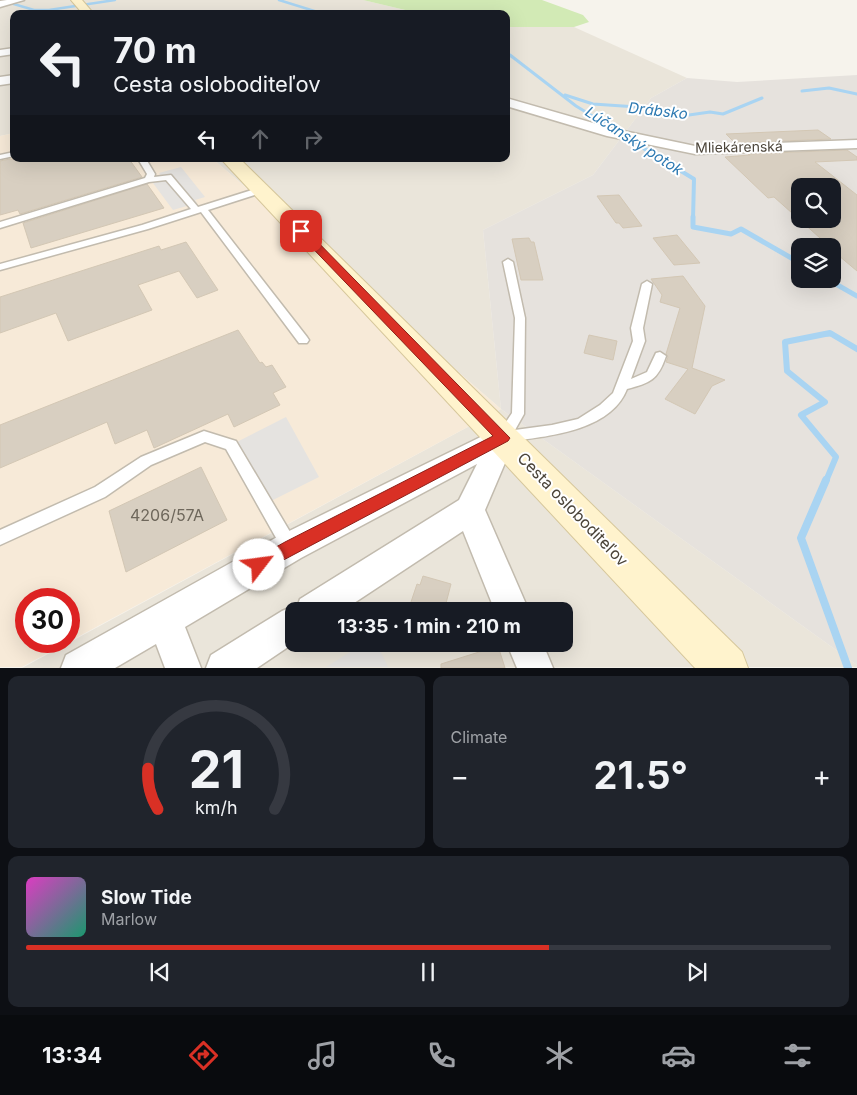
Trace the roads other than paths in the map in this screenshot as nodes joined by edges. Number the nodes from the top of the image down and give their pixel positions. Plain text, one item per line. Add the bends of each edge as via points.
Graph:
1 (18, 1) edge
2 (76, 1) edge
3 (3, 8) edge
4 (85, 10) edge
5 (510, 103) edge
6 (857, 144) edge
7 (144, 162) edge
8 (233, 162) edge
9 (148, 180) junction
10 (261, 190) junction
11 (200, 210) junction
12 (0, 225) edge
13 (508, 262) dead end
14 (0, 267) edge
15 (647, 284) dead end
16 (303, 340) dead end
17 (660, 356) dead end
18 (622, 386) junction
19 (503, 438) junction
20 (470, 510) junction
21 (0, 538) edge
22 (290, 547) junction
23 (326, 602) edge
24 (508, 602) edge
25 (165, 620) junction
26 (285, 629) edge
27 (528, 652) edge
28 (79, 668) edge
29 (183, 668) edge
30 (224, 668) edge
31 (535, 668) edge
32 (726, 668) edge

1 - 3 street
2 - 4 main road
5 - 6 street, Mliekárenská via 612,133 694,150
7 - 9 lane via 151,174
8 - 10 main road, Cesta osloboditeľov
9 - 11 lane via 168,177
9 - 12 lane
10 - 11 lane
10 - 19 main road, Cesta osloboditeľov
11 - 14 lane
11 - 16 lane
13 - 19 lane via 520,318 518,414
15 - 18 lane via 637,328 639,341
17 - 18 lane via 655,373
18 - 19 lane via 618,396 605,409 581,423
19 - 20 street
19 - 22 street
19 - 32 main road, Cesta osloboditeľov
20 - 23 street
20 - 24 street
21 - 22 lane via 100,492 146,462 204,436 231,445
22 - 25 street
25 - 28 street
25 - 29 street
26 - 30 street
27 - 31 street

